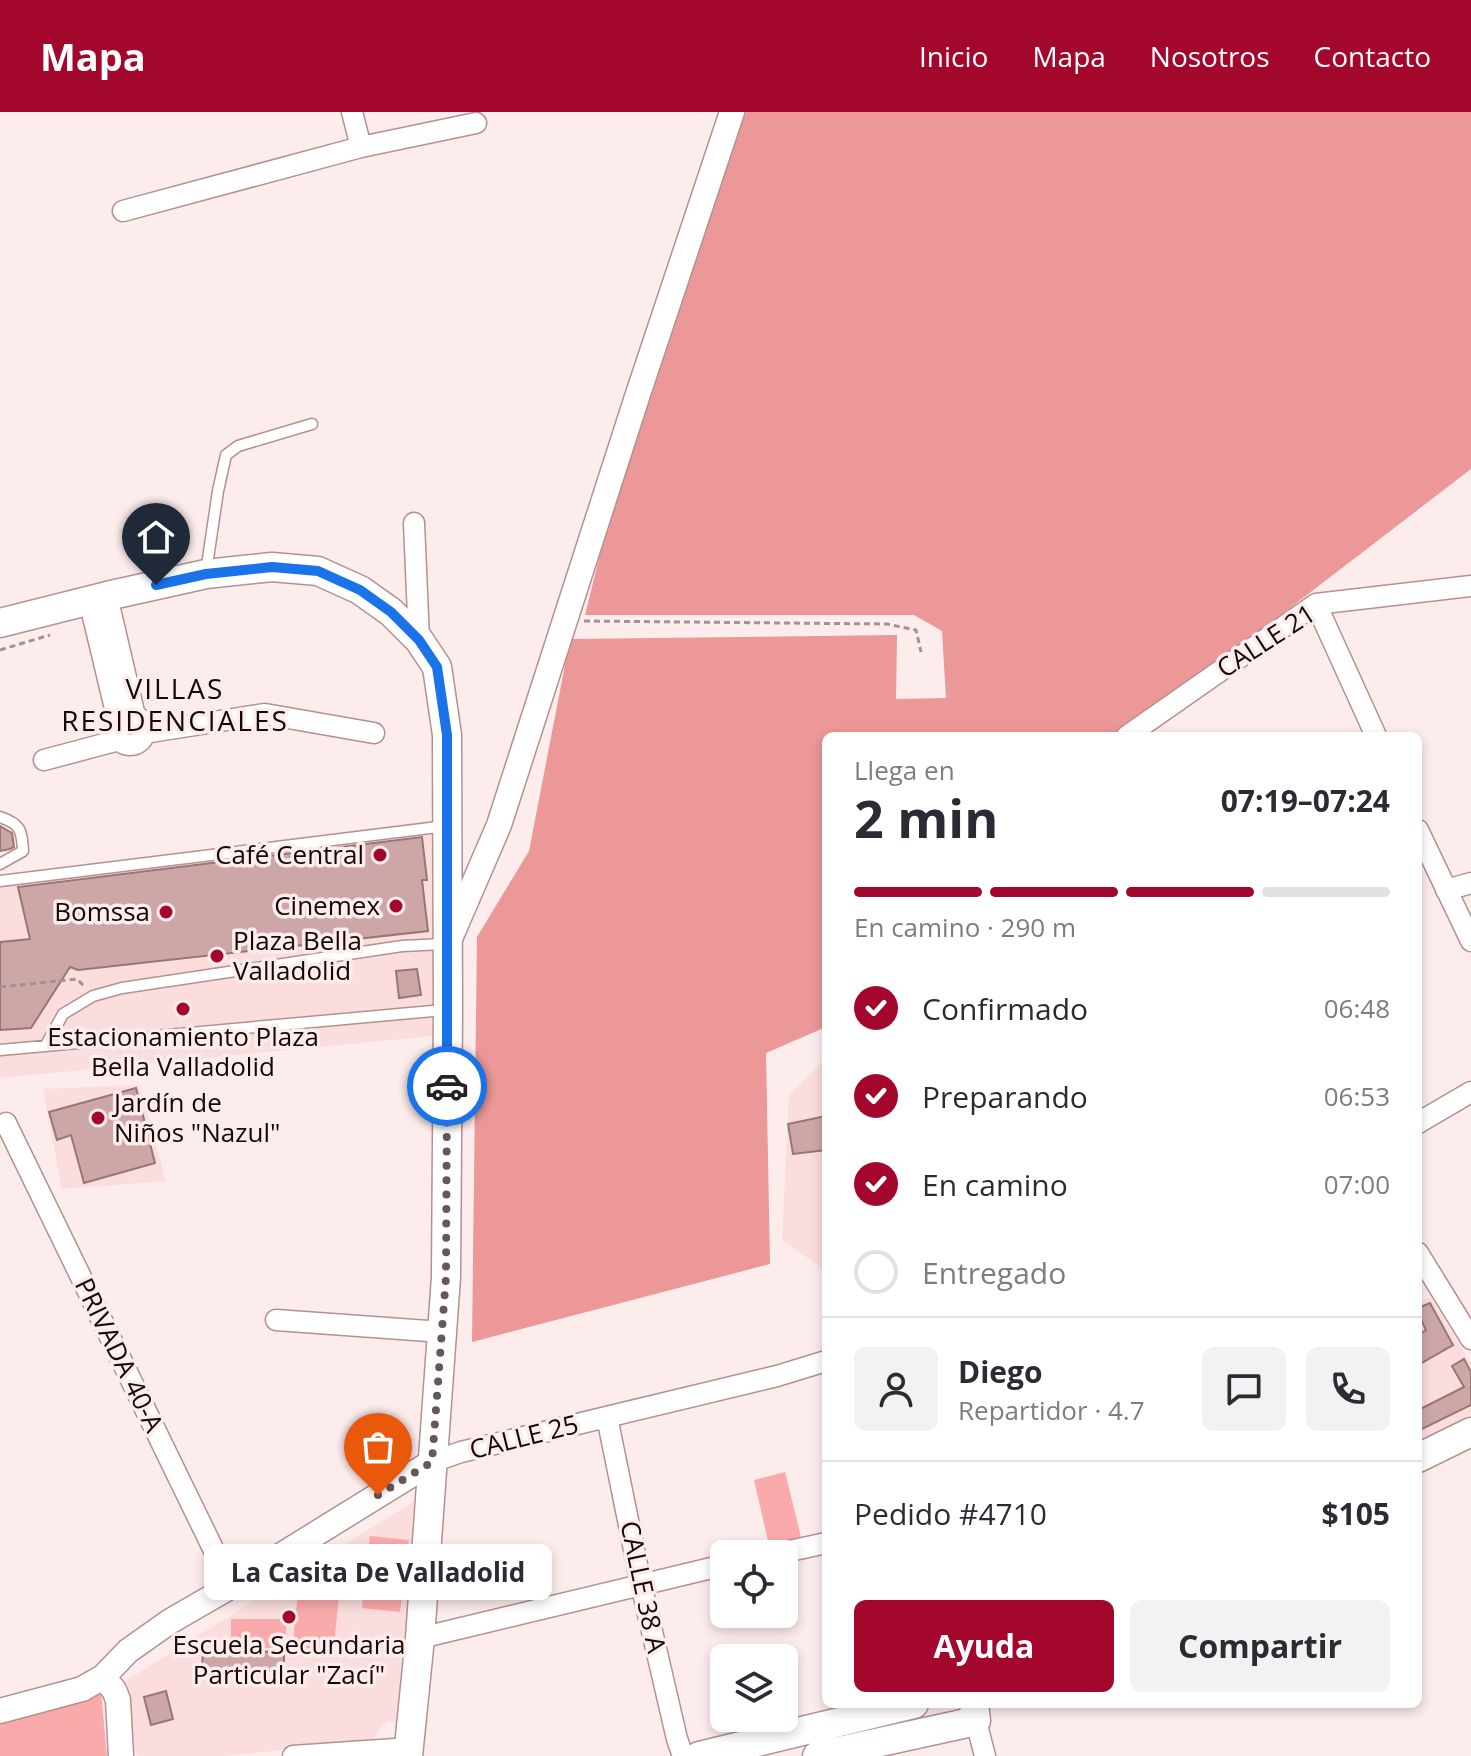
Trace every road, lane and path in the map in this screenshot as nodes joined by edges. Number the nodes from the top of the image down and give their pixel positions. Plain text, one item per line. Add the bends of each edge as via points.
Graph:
1 (352, 112) edge
2 (732, 112) edge
3 (476, 123) dead end
4 (361, 147) junction
5 (123, 211) dead end
6 (312, 424) dead end
7 (414, 523) dead end
8 (206, 574) junction
9 (1471, 586) edge
10 (98, 598) junction
11 (1316, 604) junction
12 (564, 621) junction
13 (0, 623) edge
14 (419, 640) junction
15 (921, 652) dead end
16 (129, 728) junction
17 (1133, 732) edge
18 (1374, 732) edge
19 (374, 733) dead end
20 (44, 760) dead end
21 (0, 817) edge
22 (448, 826) junction
23 (1422, 839) edge
24 (0, 864) edge
25 (0, 881) edge
26 (1471, 883) edge
27 (1446, 890) junction
28 (1471, 941) edge
29 (448, 943) junction
30 (77, 979) dead end
31 (0, 987) edge
32 (448, 1009) junction
33 (46, 1045) junction
34 (0, 1050) edge
35 (1471, 1092) edge
36 (1422, 1121) edge
37 (6, 1123) dead end
38 (1422, 1259) edge
39 (276, 1320) dead end
40 (442, 1332) junction
41 (1471, 1339) edge
42 (822, 1362) edge
43 (607, 1417) junction
44 (1471, 1432) edge
45 (1422, 1456) edge
46 (432, 1462) junction
47 (822, 1544) edge
48 (798, 1549) edge
49 (710, 1568) edge
50 (641, 1584) junction
51 (233, 1585) junction
52 (420, 1638) junction
53 (103, 1677) junction
54 (897, 1708) edge
55 (0, 1711) edge
56 (975, 1712) edge
57 (408, 1752) edge
58 (121, 1756) edge
59 (293, 1756) edge
60 (683, 1756) edge
61 (699, 1756) edge
62 (817, 1756) edge
63 (985, 1756) edge

1 - 4 street
2 - 12 street
3 - 4 street
4 - 5 street
6 - 8 lane via 238,446 226,455
7 - 14 street
8 - 10 main road
8 - 14 main road via 272,567 318,571 360,590
9 - 11 street, CALLE 21
10 - 13 main road
10 - 16 street
11 - 17 street, CALLE 21
11 - 18 street
12 - 15 path via 887,624 916,630
12 - 29 street via 499,825
14 - 22 main road via 437,667 444,702
16 - 19 street via 265,714
16 - 20 street
21 - 24 lane via 13,821 22,833 23,851
22 - 25 lane
22 - 29 main road
23 - 27 street
26 - 27 street
27 - 28 street
29 - 32 main road
29 - 33 lane via 122,988 93,996 63,1014
30 - 31 path
32 - 33 lane
32 - 40 main road
33 - 34 lane
35 - 36 street
37 - 51 street, PRIVADA 40-A
38 - 41 street
39 - 40 street
40 - 46 main road
42 - 43 street, CALLE 25
43 - 46 street, CALLE 25
43 - 50 street, CALLE 38 A
44 - 45 main road
46 - 51 street, CALLE 25
46 - 52 main road
47 - 48 street
49 - 50 street
50 - 52 street
50 - 60 street, CALLE 38 A
51 - 53 street, CALLE 25 via 128,1651
52 - 57 main road
53 - 55 street, CALLE 25 via 82,1689
53 - 58 street via 118,1700
54 - 61 main road
56 - 62 main road
56 - 63 street
57 - 59 street

